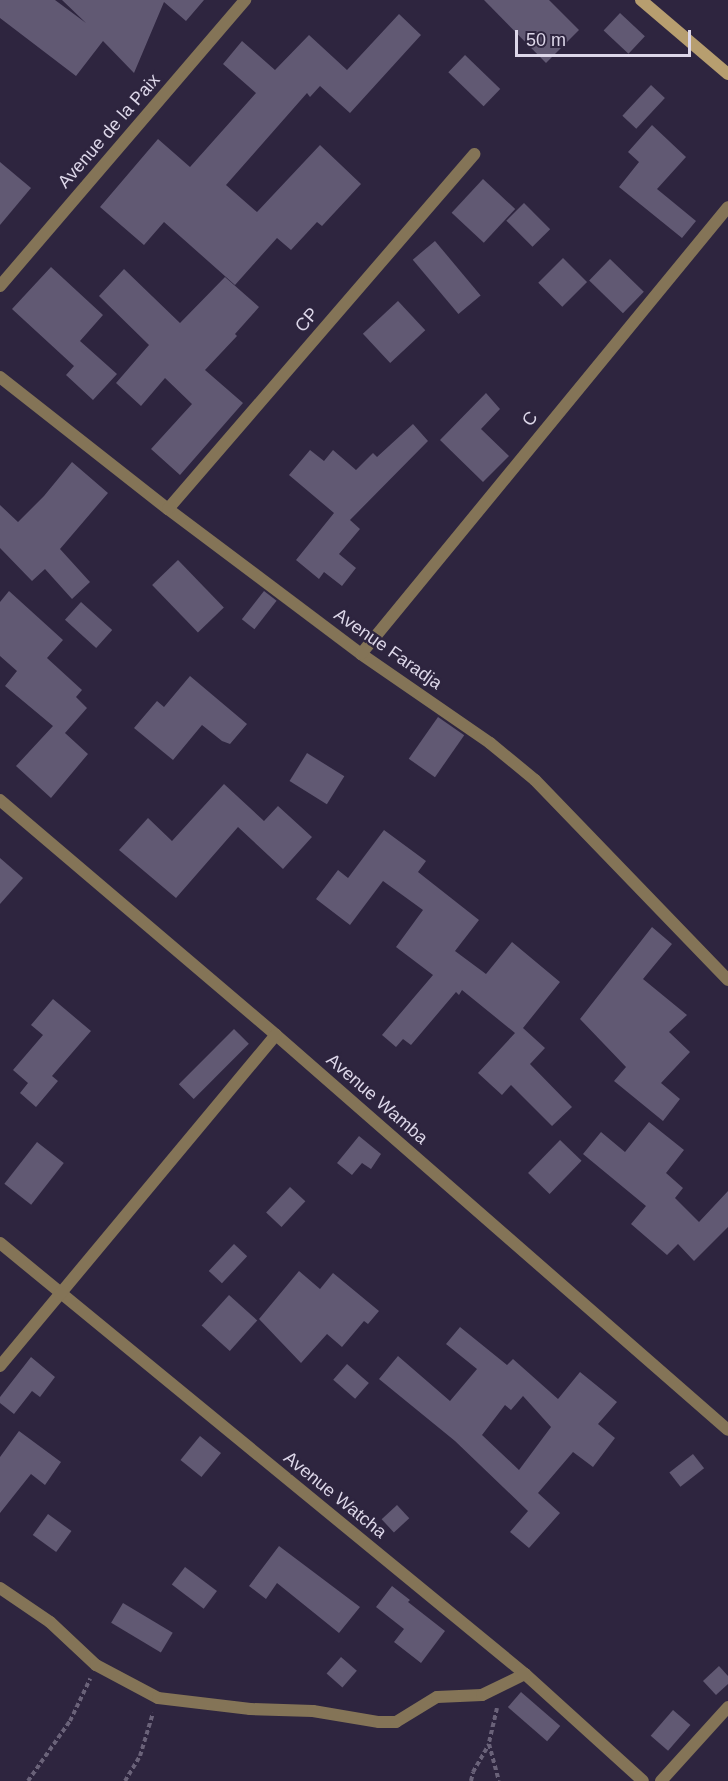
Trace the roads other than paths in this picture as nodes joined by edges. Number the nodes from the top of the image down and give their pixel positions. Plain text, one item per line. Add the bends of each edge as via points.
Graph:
1 (245, 0) edge
2 (641, 0) edge
3 (728, 74) edge
4 (474, 154) dead end
5 (728, 207) edge
6 (0, 286) edge
7 (0, 377) edge
8 (168, 509) junction
9 (361, 654) junction
10 (0, 800) edge
11 (728, 980) edge
12 (276, 1035) junction
13 (0, 1243) edge
14 (60, 1292) junction
15 (0, 1366) edge
16 (728, 1430) edge
17 (0, 1588) edge
18 (525, 1674) junction
19 (728, 1707) edge
20 (643, 1781) edge
21 (661, 1781) edge

1 - 6 street, Avenue de la Paix
2 - 3 main road
4 - 8 street, CP
5 - 9 street, C
7 - 8 street, Avenue Faradja
8 - 9 street, Avenue Faradja
9 - 11 street, Avenue Faradja via 490,743 535,780
10 - 12 street, Avenue Wamba
12 - 14 street
12 - 16 street, Avenue Wamba
13 - 14 street, Avenue Watcha
14 - 15 street
14 - 18 street, Avenue Watcha
17 - 18 street via 50,1622 96,1665 158,1698 250,1709 313,1710 396,1722 437,1697 474,1696
18 - 20 street, Avenue Watcha
19 - 21 street

